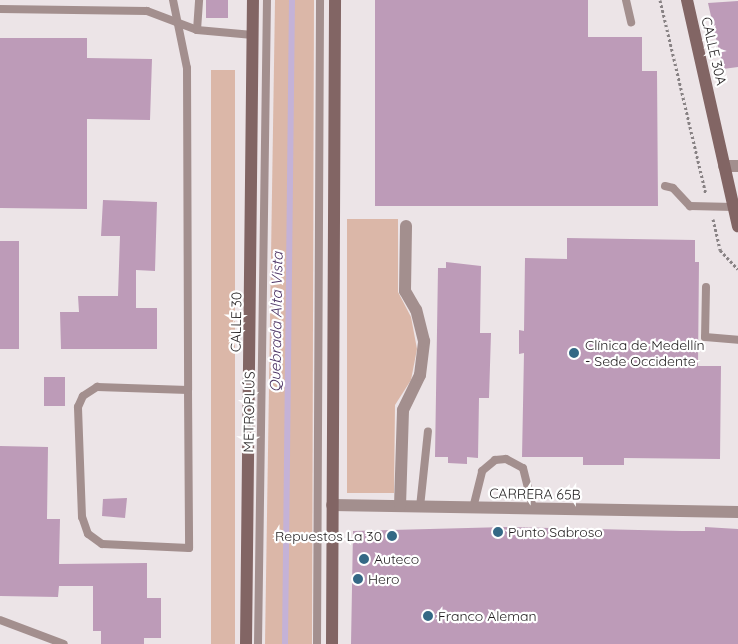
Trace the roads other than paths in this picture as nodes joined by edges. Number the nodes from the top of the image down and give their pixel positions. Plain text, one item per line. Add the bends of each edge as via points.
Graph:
1 (173, 0) edge
2 (199, 0) edge
3 (253, 0) edge
4 (267, 0) edge
5 (320, 0) edge
6 (335, 0) edge
7 (626, 0) edge
8 (687, 0) edge
9 (0, 9) edge
10 (177, 22) junction
11 (632, 22) dead end
12 (197, 30) junction
13 (253, 34) junction
14 (724, 166) junction
15 (738, 166) edge
16 (665, 186) dead end
17 (734, 207) junction
18 (406, 226) dead end
19 (738, 226) edge
20 (706, 287) dead end
21 (738, 340) edge
22 (188, 390) junction
23 (428, 431) dead end
24 (332, 505) junction
25 (400, 506) junction
26 (420, 507) junction
27 (473, 508) junction
28 (534, 508) junction
29 (738, 512) edge
30 (0, 620) edge
31 (64, 644) edge
32 (246, 644) edge
33 (258, 644) edge
34 (317, 644) edge
35 (332, 644) edge

1 - 10 lane
2 - 12 lane
3 - 13 main road, CALLE 30
4 - 33 lane, METROPLÚS
5 - 34 lane
6 - 24 main road
7 - 11 lane
8 - 14 main road, CALLE 30A
9 - 10 lane via 147,10
10 - 12 lane
10 - 22 lane via 187,68
12 - 13 lane
13 - 32 main road, CALLE 30
14 - 15 street
14 - 17 main road, CALLE 30A
16 - 17 lane via 673,188 690,206
17 - 19 main road, CALLE 30A
18 - 25 street via 405,291 416,310 424,341 420,375 403,410
20 - 21 lane via 705,337
22 - 22 lane via 189,548 102,544 88,534 82,517 78,408 83,396 97,387
23 - 26 lane
24 - 25 street, CARRERA 65B
24 - 35 main road
25 - 26 street, CARRERA 65B
26 - 27 street, CARRERA 65B
27 - 28 street, CARRERA 65B
27 - 28 lane via 482,471 496,460 506,459 518,463 528,477
28 - 29 street, CARRERA 65B
30 - 31 lane

